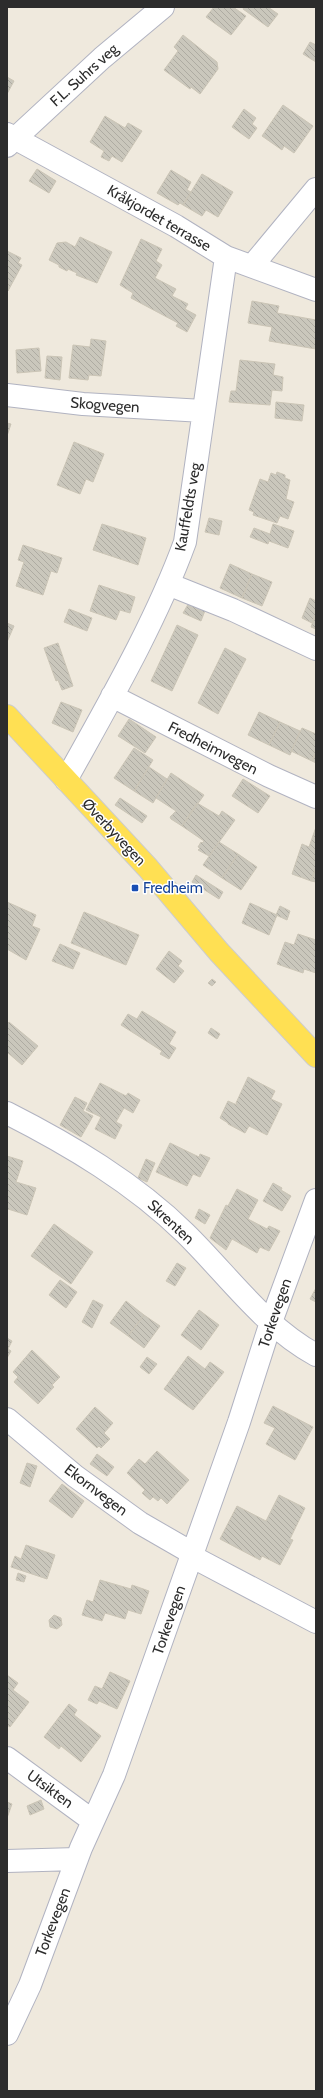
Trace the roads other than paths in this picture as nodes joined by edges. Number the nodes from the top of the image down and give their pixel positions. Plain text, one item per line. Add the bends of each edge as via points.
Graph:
1 (163, 7) edge
2 (10, 139) edge
3 (316, 189) edge
4 (226, 257) junction
5 (252, 266) junction
6 (316, 290) edge
7 (7, 395) edge
8 (203, 411) junction
9 (168, 584) junction
10 (316, 649) edge
11 (112, 696) junction
12 (7, 716) edge
13 (66, 780) junction
14 (316, 797) edge
15 (316, 1056) edge
16 (7, 1113) edge
17 (316, 1200) edge
18 (270, 1322) junction
19 (316, 1355) edge
20 (7, 1419) edge
21 (192, 1554) junction
22 (316, 1622) edge
23 (7, 1758) edge
24 (93, 1821) junction
25 (77, 1859) junction
26 (7, 1861) edge
27 (7, 2034) edge

1 - 2 street, F.L. Suhrs veg
2 - 4 street, Kråkjordet terrasse via 176,226
3 - 5 street
4 - 5 street, Kråkjordet terrasse
4 - 8 street, Kauffeldts veg
5 - 6 street, Kråkjordet terrasse
7 - 8 street, Skogvegen via 83,404
8 - 9 street, Kauffeldts veg via 185,542
9 - 10 street via 233,610
9 - 11 street, Kauffeldts veg
11 - 13 street, Kauffeldts veg
11 - 14 street, Fredheimvegen via 269,776
12 - 13 main road, Øverbyvegen
13 - 15 main road, Øverbyvegen via 151,872 219,952
16 - 18 street, Skrenten via 93,1162 144,1198 186,1234
17 - 18 street, Torkevegen
18 - 19 street, Skrenten via 304,1349
18 - 21 street, Torkevegen via 239,1422
20 - 21 street, Ekornvegen via 75,1476 140,1523
21 - 22 street, Ekornvegen
21 - 24 street, Torkevegen via 114,1775
23 - 24 street, Utsikten
24 - 25 street, Torkevegen
25 - 26 street
25 - 27 street, Torkevegen via 30,1984

